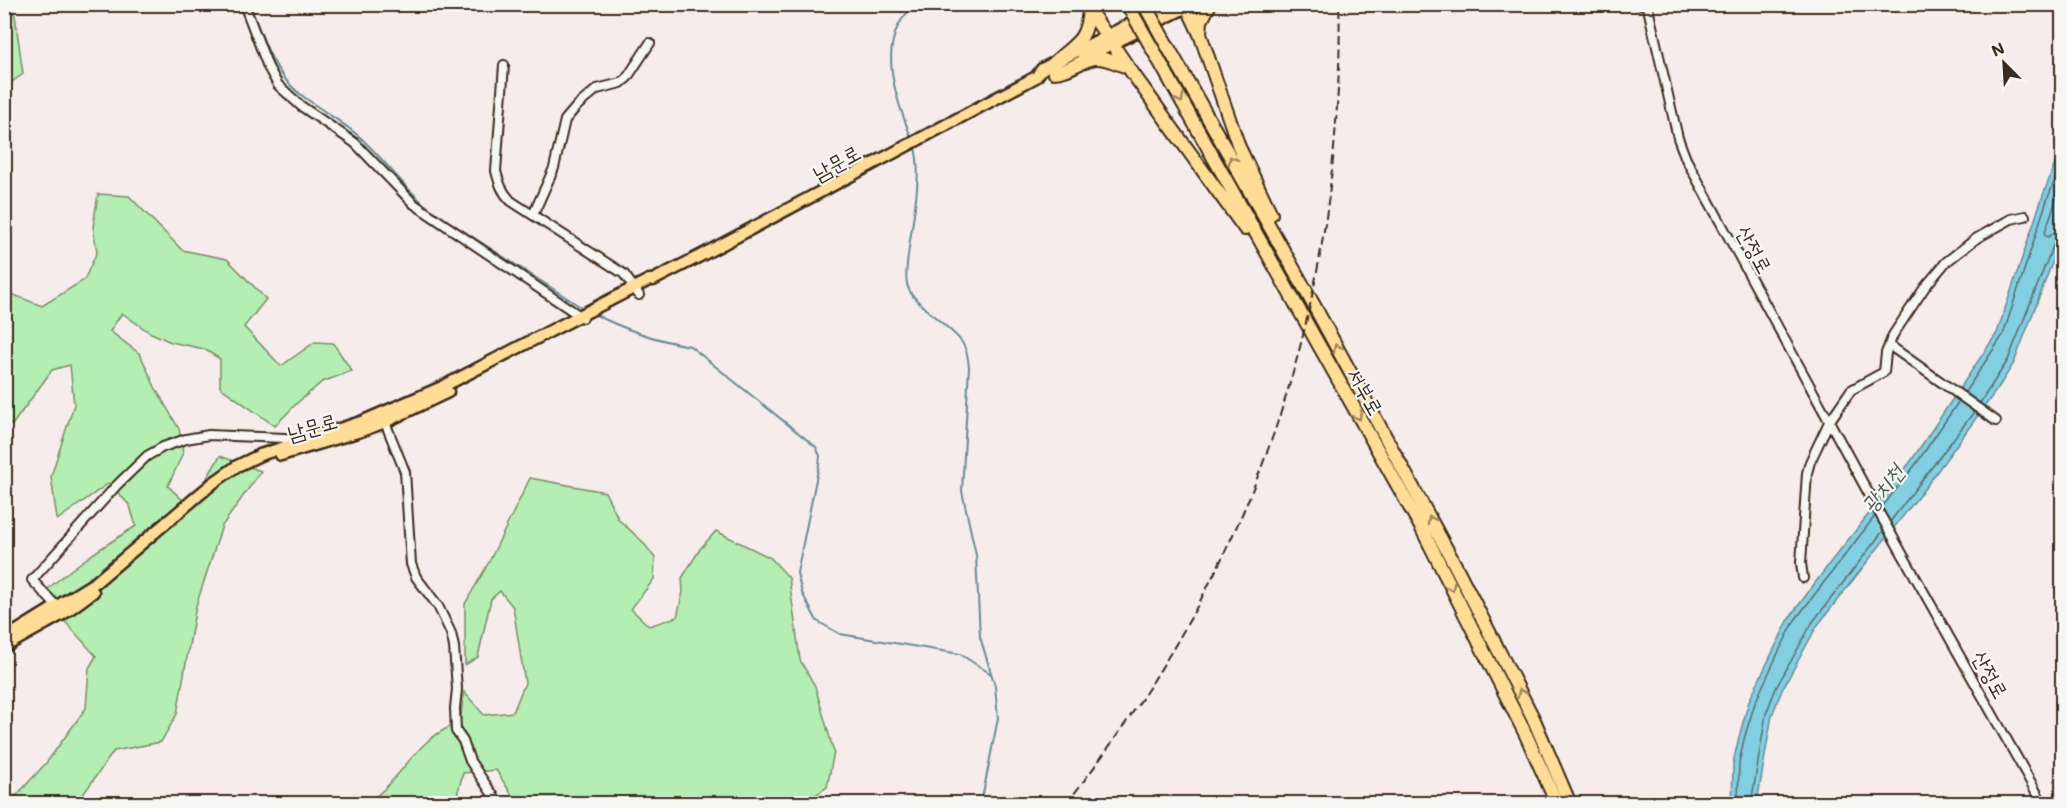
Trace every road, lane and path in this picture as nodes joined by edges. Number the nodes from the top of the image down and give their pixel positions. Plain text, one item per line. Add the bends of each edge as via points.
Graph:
1 (244, 4) edge
2 (1127, 4) edge
3 (1144, 4) edge
4 (1169, 4) edge
5 (1210, 4) edge
6 (1596, 4) edge
7 (1615, 4) edge
8 (1638, 4) edge
9 (1189, 5) edge
10 (1647, 5) edge
11 (1089, 7) edge
12 (1200, 34) junction
13 (1110, 39) junction
14 (650, 43) dead end
15 (504, 64) dead end
16 (1128, 67) junction
17 (1053, 69) junction
18 (533, 215) junction
19 (2025, 216) dead end
20 (1305, 289) junction
21 (637, 291) junction
22 (1292, 298) junction
23 (584, 316) junction
24 (1889, 345) junction
25 (383, 418) junction
26 (1994, 419) dead end
27 (1829, 422) junction
28 (295, 447) junction
29 (1803, 578) dead end
30 (60, 610) junction
31 (4, 639) edge
32 (4, 647) edge
33 (1534, 720) junction
34 (1526, 735) junction
35 (499, 804) edge
36 (1552, 804) edge
37 (1557, 804) edge
38 (1570, 804) edge
39 (1578, 804) edge
40 (2043, 804) edge

1 - 23 street via 278,85 355,143 414,204
2 -> 22 highway, 서부로, bridge
20 -> 3 highway, 서부로, bridge
4 - 13 main road, 남문로
5 - 12 highway via 1201,21
6 - 7 street
8 - 10 street
9 - 12 highway
9 - 13 main road, 남문로
10 - 27 street, 산정로 via 1686,159
11 - 13 highway
11 - 17 highway via 1083,37
12 - 20 highway via 1239,147
13 - 16 highway
13 - 17 main road, 남문로
14 - 18 street via 627,78 597,89 565,120 554,168
15 - 18 street via 496,171 505,195
16 - 17 highway via 1093,58 1063,72
16 - 22 highway
17 - 21 main road, 남문로 via 1042,69 1036,77 649,280
18 - 21 street via 624,274
19 - 24 street via 2011,219 1977,238 1946,262 1925,287
33 -> 20 highway, 서부로 via 1454,563
21 - 23 main road, 남문로
22 -> 34 highway, 서부로 via 1421,527
23 - 25 main road, 남문로 via 446,393
24 - 26 street
24 - 27 street via 1884,372 1851,390
25 - 28 main road, 남문로 via 337,440
25 - 35 street via 405,472 411,564 451,633 457,689 456,731 470,761
27 - 29 street via 1807,473
27 - 40 street, 산정로
28 - 30 main road, 남문로 via 250,466 220,485 114,576
28 - 30 street via 285,438 274,436 209,435 176,442 147,456 32,580
30 - 31 main road, 남문로
30 - 32 main road, 남문로
33 - 38 highway, 서부로
33 - 39 highway
34 - 36 highway
34 - 37 highway, 서부로

